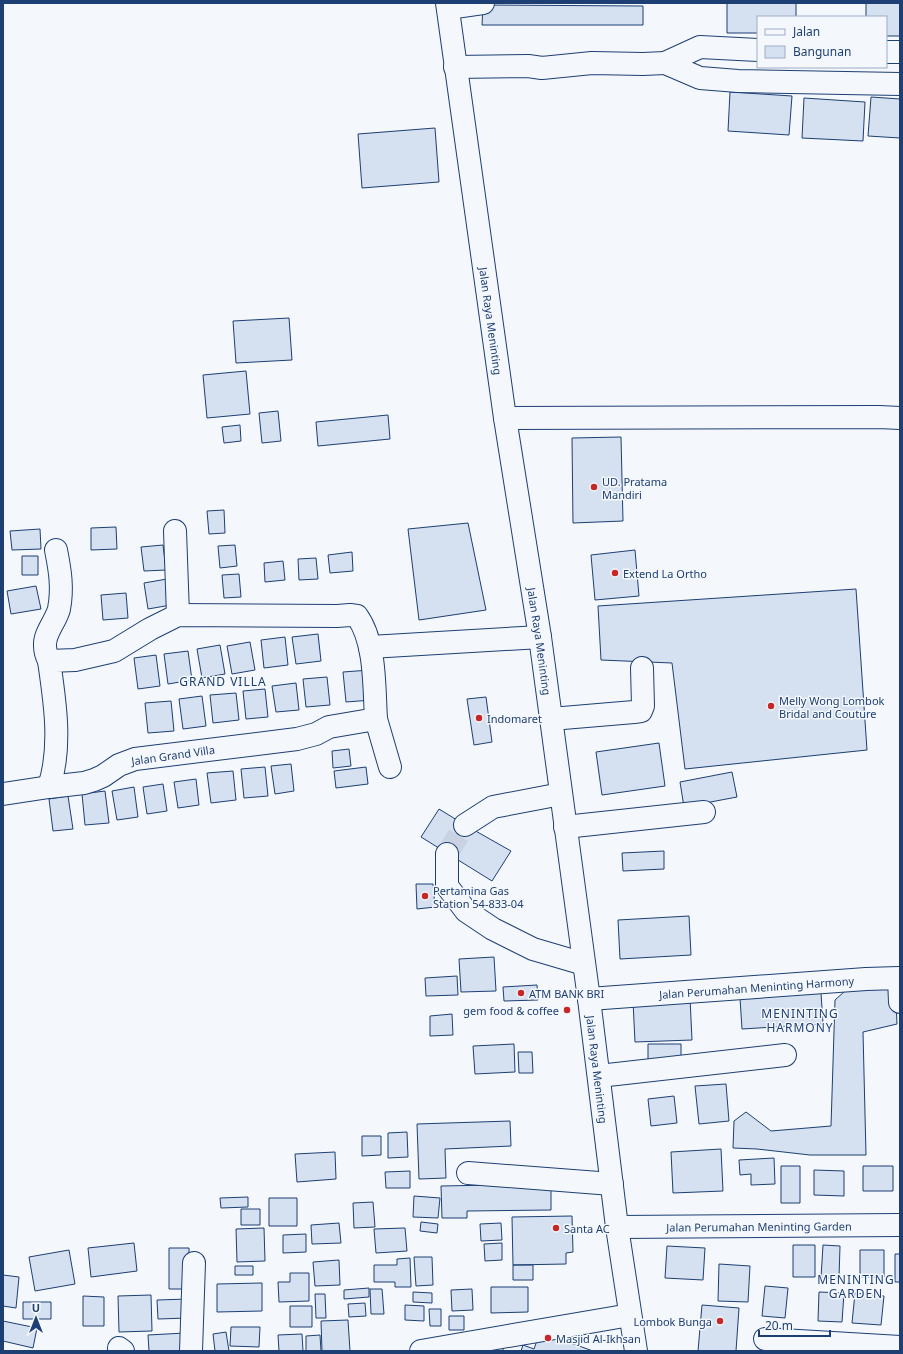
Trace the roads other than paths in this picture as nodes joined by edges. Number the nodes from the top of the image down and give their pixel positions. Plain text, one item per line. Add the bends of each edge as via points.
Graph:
1 (483, 3) edge
2 (447, 6) edge
3 (720, 48) junction
4 (757, 50) edge
5 (887, 52) edge
6 (900, 52) edge
7 (665, 62) junction
8 (455, 67) junction
9 (718, 79) junction
10 (900, 84) edge
11 (505, 418) junction
12 (900, 418) edge
13 (175, 531) dead end
14 (56, 550) dead end
15 (178, 615) junction
16 (540, 637) junction
17 (370, 647) junction
18 (48, 661) junction
19 (642, 668) dead end
20 (376, 719) junction
21 (551, 719) junction
22 (390, 767) dead end
23 (49, 787) junction
24 (3, 794) edge
25 (561, 794) junction
26 (704, 812) dead end
27 (464, 825) tunnel mouth
28 (565, 827) junction
29 (447, 854) tunnel mouth
30 (584, 964) junction
31 (900, 978) edge
32 (589, 999) junction
33 (900, 1002) edge
34 (785, 1055) dead end
35 (599, 1076) junction
36 (468, 1173) dead end
37 (612, 1184) junction
38 (900, 1225) edge
39 (617, 1227) junction
40 (194, 1263) dead end
41 (630, 1315) junction
42 (765, 1339) dead end
43 (900, 1347) edge
44 (190, 1351) edge
45 (421, 1351) edge
46 (636, 1351) edge

1 - 2 main road
2 - 8 main road, Jalan Raya Meninting
3 - 4 main road
3 - 7 main road via 700,46
3 - 9 main road
5 - 6 main road
7 - 8 main road via 592,63 542,68
7 - 9 main road via 700,78
8 - 11 main road, Jalan Raya Meninting
9 - 10 main road
11 - 12 main road
11 - 16 main road, Jalan Raya Meninting
13 - 15 main road
14 - 18 main road via 61,594 45,645
15 - 17 main road via 357,616
15 - 18 main road via 114,651 75,660
16 - 17 main road
16 - 21 main road, Jalan Raya Meninting
17 - 20 main road
18 - 23 main road via 56,714 54,772
19 - 21 main road via 641,710
20 - 22 main road
20 - 23 main road, Jalan Grand Villa via 329,727 297,739 135,759 118,765 94,780
21 - 25 main road, Jalan Raya Meninting
23 - 24 main road, Jalan Grand Villa
25 - 27 main road via 493,807
25 - 28 main road, Jalan Raya Meninting
26 - 28 main road
28 - 30 main road, Jalan Raya Meninting
29 - 30 main road via 447,886 466,911 493,929 533,949
30 - 32 main road, Jalan Raya Meninting
31 - 32 main road, Jalan Perumahan Meninting Harmony
31 - 33 main road, Jalan Perumahan Meninting Harmony
32 - 35 main road, Jalan Raya Meninting
34 - 35 main road
35 - 37 main road, Jalan Raya Meninting
36 - 37 main road
37 - 39 main road, Jalan Raya Meninting
38 - 39 main road, Jalan Perumahan Meninting Garden
39 - 41 main road, Jalan Raya Meninting
40 - 44 main road
41 - 45 main road
41 - 46 main road, Jalan Raya Meninting
42 - 43 main road

